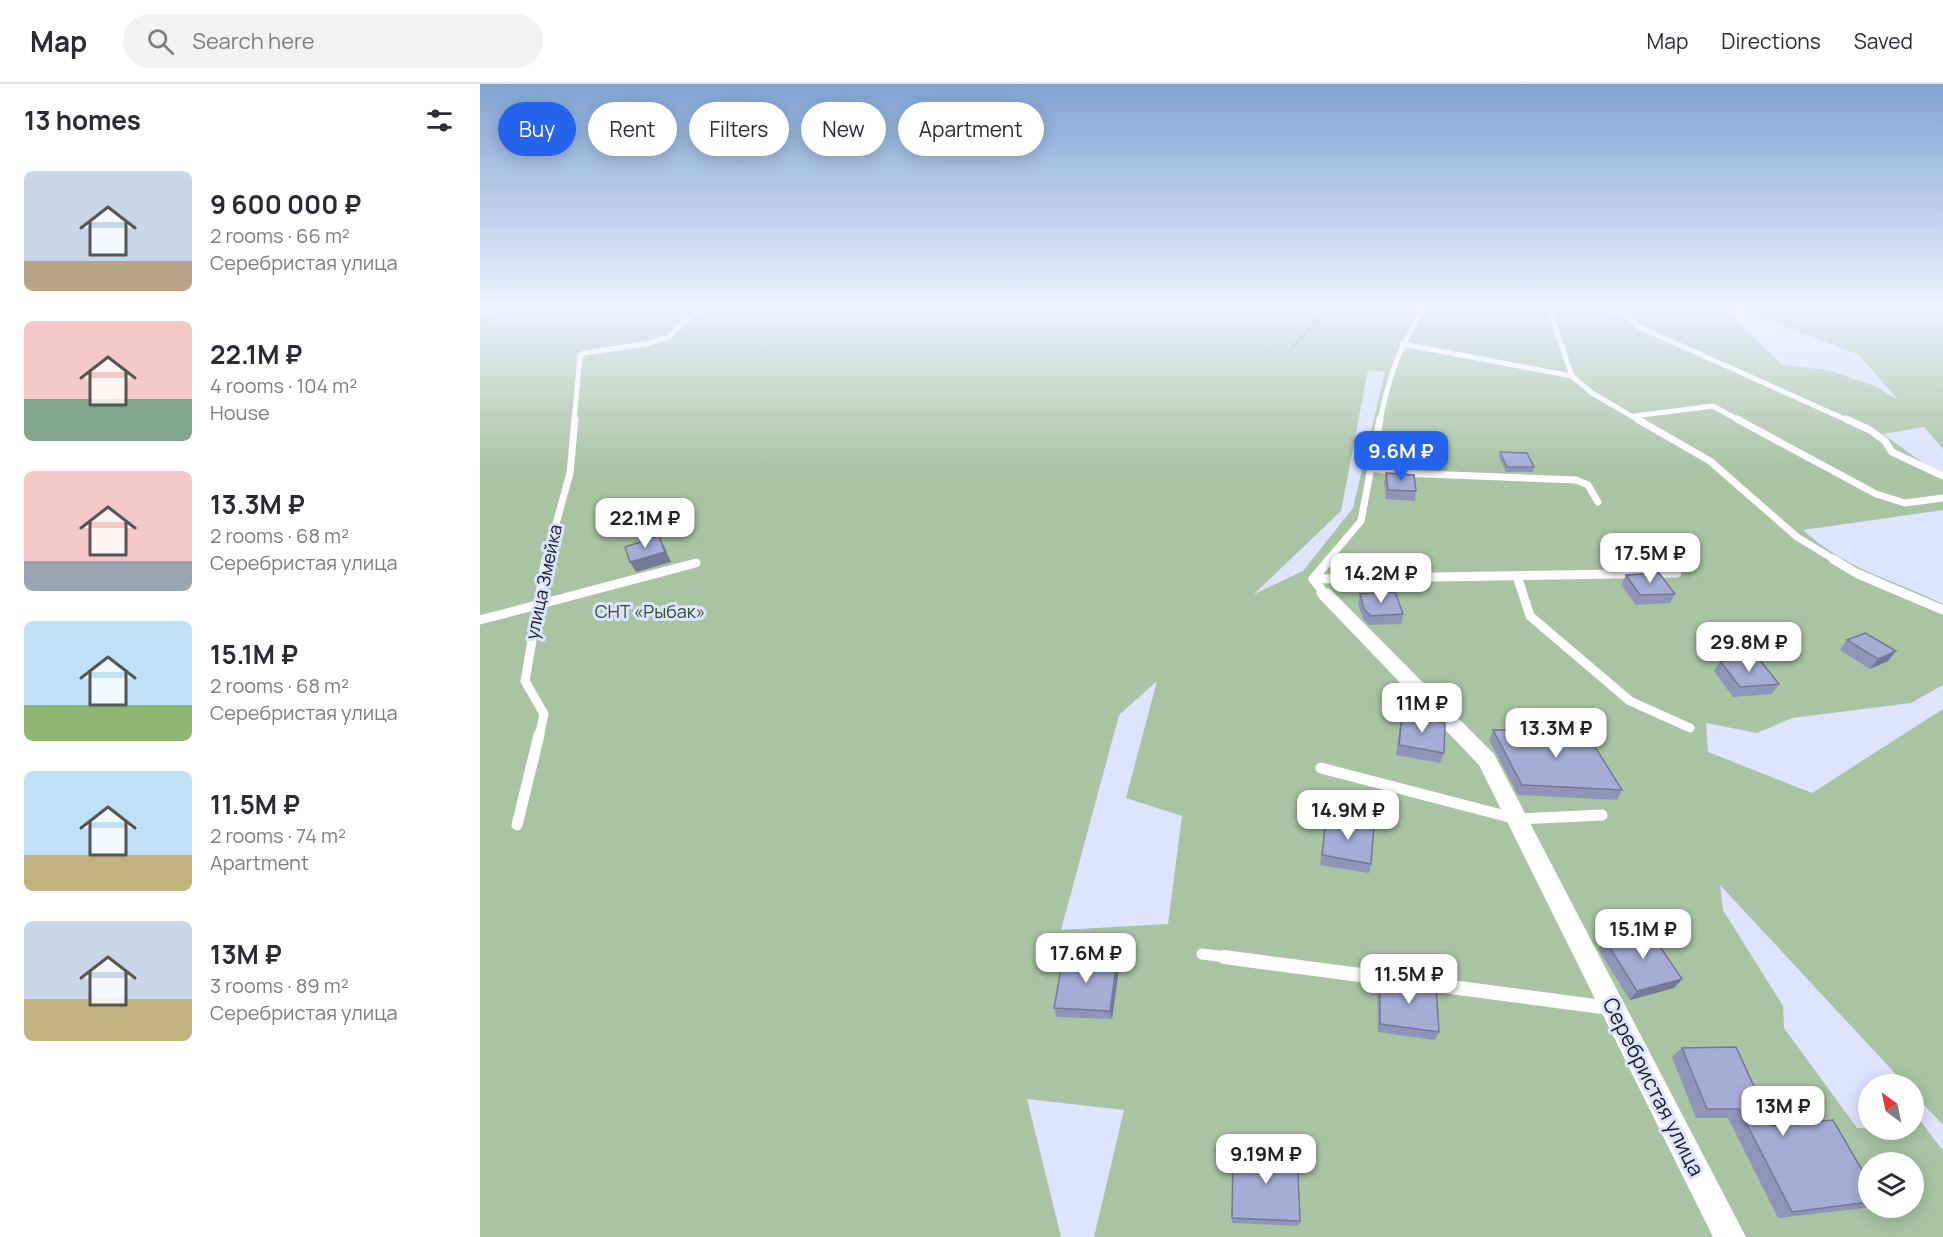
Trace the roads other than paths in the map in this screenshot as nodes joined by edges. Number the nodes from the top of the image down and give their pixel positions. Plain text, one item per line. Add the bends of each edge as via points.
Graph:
1 (579, 363) edge
2 (1394, 363) edge
3 (1496, 363) edge
4 (1568, 363) edge
5 (1719, 363) edge
6 (1572, 375) junction
7 (1634, 416) junction
8 (1371, 468) junction
9 (1943, 476) edge
10 (1943, 498) edge
11 (1598, 502) dead end
12 (696, 563) dead end
13 (1677, 573) dead end
14 (1517, 576) junction
15 (1319, 586) junction
16 (538, 604) junction
17 (1943, 610) edge
18 (480, 620) edge
19 (1690, 728) dead end
20 (1321, 768) dead end
21 (1602, 815) dead end
22 (1517, 819) junction
23 (516, 825) dead end
24 (1202, 954) dead end
25 (1614, 1009) junction
26 (1730, 1237) edge

1 - 16 lane, улица Змейка via 570,473
2 - 8 lane
3 - 6 lane
4 - 6 lane
5 - 9 lane via 1870,430 1892,452
6 - 7 lane via 1592,393
7 - 10 lane via 1713,406 1876,494 1905,503
7 - 17 lane via 1710,461 1797,537 1856,573
8 - 11 lane via 1399,473 1576,480 1588,485
8 - 15 lane via 1361,521
12 - 16 lane
13 - 14 lane
14 - 15 lane
14 - 19 lane via 1530,615 1630,702
15 - 22 street, Серебристая улица via 1487,760
16 - 18 lane
16 - 23 lane, улица Змейка via 525,681 544,714
20 - 22 lane
21 - 22 lane
22 - 25 street, Серебристая улица
24 - 25 lane
25 - 26 street, Серебристая улица

